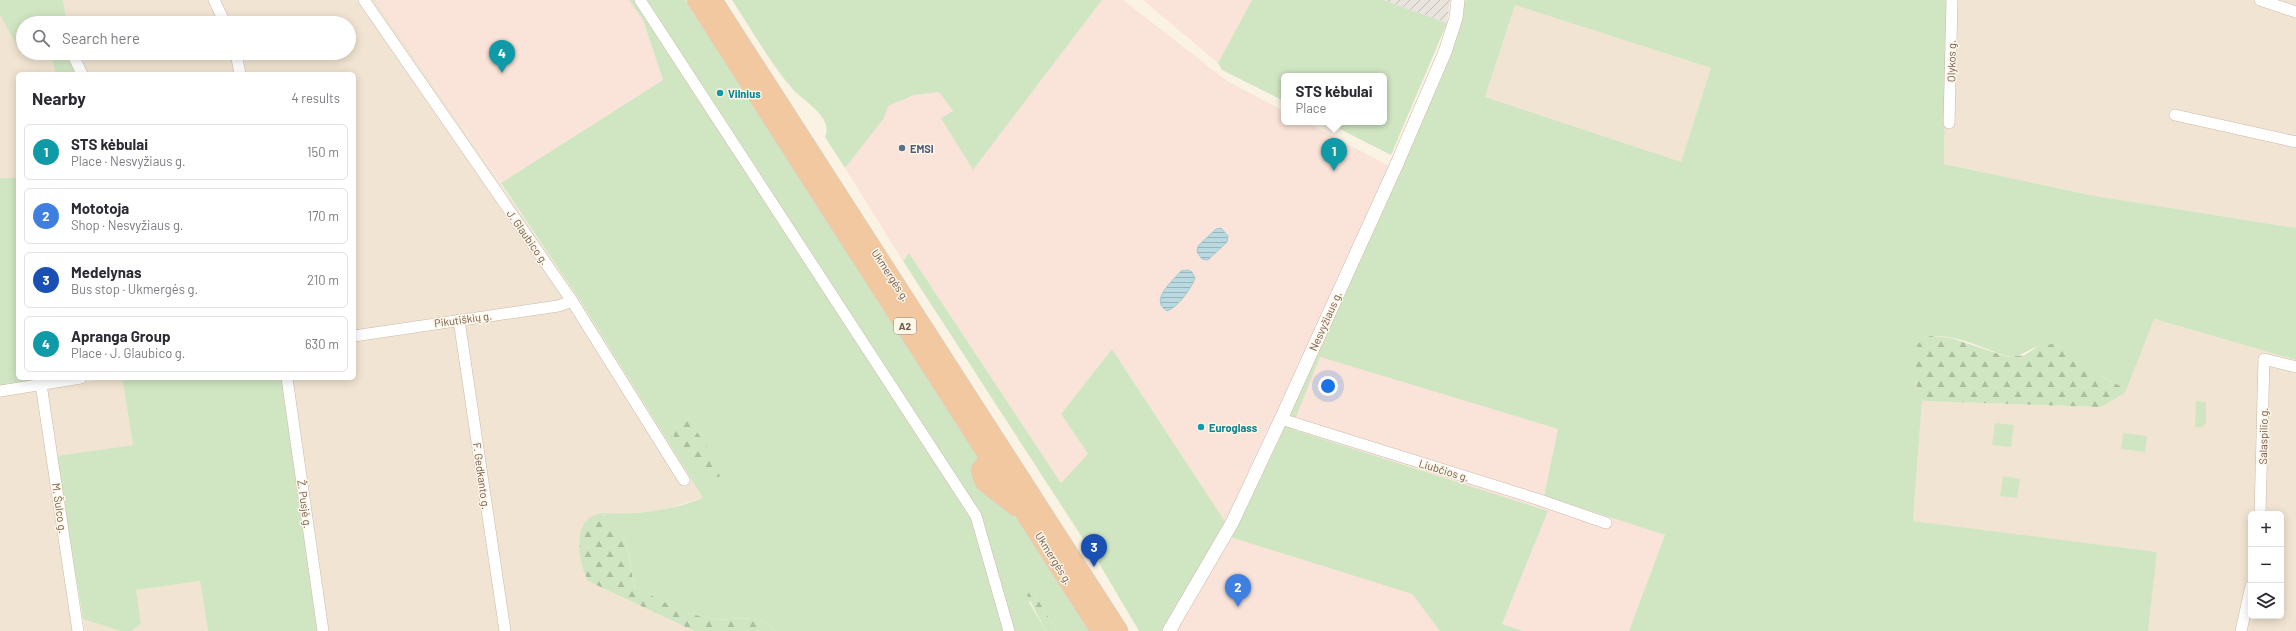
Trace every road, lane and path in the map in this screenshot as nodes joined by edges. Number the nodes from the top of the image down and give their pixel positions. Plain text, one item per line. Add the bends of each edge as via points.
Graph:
1 (214, 0) edge
2 (364, 0) edge
3 (640, 0) edge
4 (696, 0) edge
5 (713, 0) edge
6 (1458, 0) edge
7 (1952, 0) edge
8 (2260, 0) edge
9 (2296, 12) edge
10 (222, 16) edge
11 (75, 60) edge
12 (237, 60) edge
13 (81, 72) edge
14 (240, 72) edge
15 (2175, 115) dead end
16 (1949, 123) dead end
17 (2296, 142) edge
18 (572, 301) junction
19 (459, 320) junction
20 (356, 336) edge
21 (2296, 367) edge
22 (68, 380) edge
23 (287, 380) edge
24 (42, 384) junction
25 (0, 391) edge
26 (1281, 420) junction
27 (991, 460) junction
28 (684, 480) dead end
29 (1031, 491) junction
30 (2260, 511) edge
31 (1606, 523) dead end
32 (2248, 600) edge
33 (1088, 613) junction
34 (78, 631) edge
35 (323, 631) edge
36 (505, 631) edge
37 (1009, 631) edge
38 (1096, 631) edge
39 (1100, 631) edge
40 (1120, 631) edge
41 (1169, 631) edge
42 (2241, 631) edge

1 - 10 street
2 - 18 street, J. Glaubico g.
3 - 37 street via 976,516
4 - 27 highway, Ukmergės g. / A2
5 - 29 highway, Ukmergės g. / A2
6 - 26 street, Nesvyžiaus g. via 1456,18 1445,52
7 - 16 street, Olykos g.
8 - 9 street
11 - 13 street
12 - 14 street
15 - 17 street
18 - 19 street, Pikutiškių g. via 558,306
18 - 28 street, J. Glaubico g.
19 - 20 street, Pikutiškių g.
19 - 36 street, F. Gedkanto g.
21 - 30 street, Salaspilio g. via 2264,359
22 - 24 street
23 - 35 street, Ž. Pusjė g.
24 - 25 street
24 - 34 street, M. Šulco g.
26 - 31 street, Liubčios g. via 1537,499
26 - 41 street, Nesvyžiaus g. via 1232,524
27 - 29 highway via 999,460
27 - 33 highway, Ukmergės g. via 981,465 981,478 1027,516
29 - 40 highway, Ukmergės g. / A2
32 - 42 street
33 - 38 highway
33 - 39 highway, Ukmergės g.

